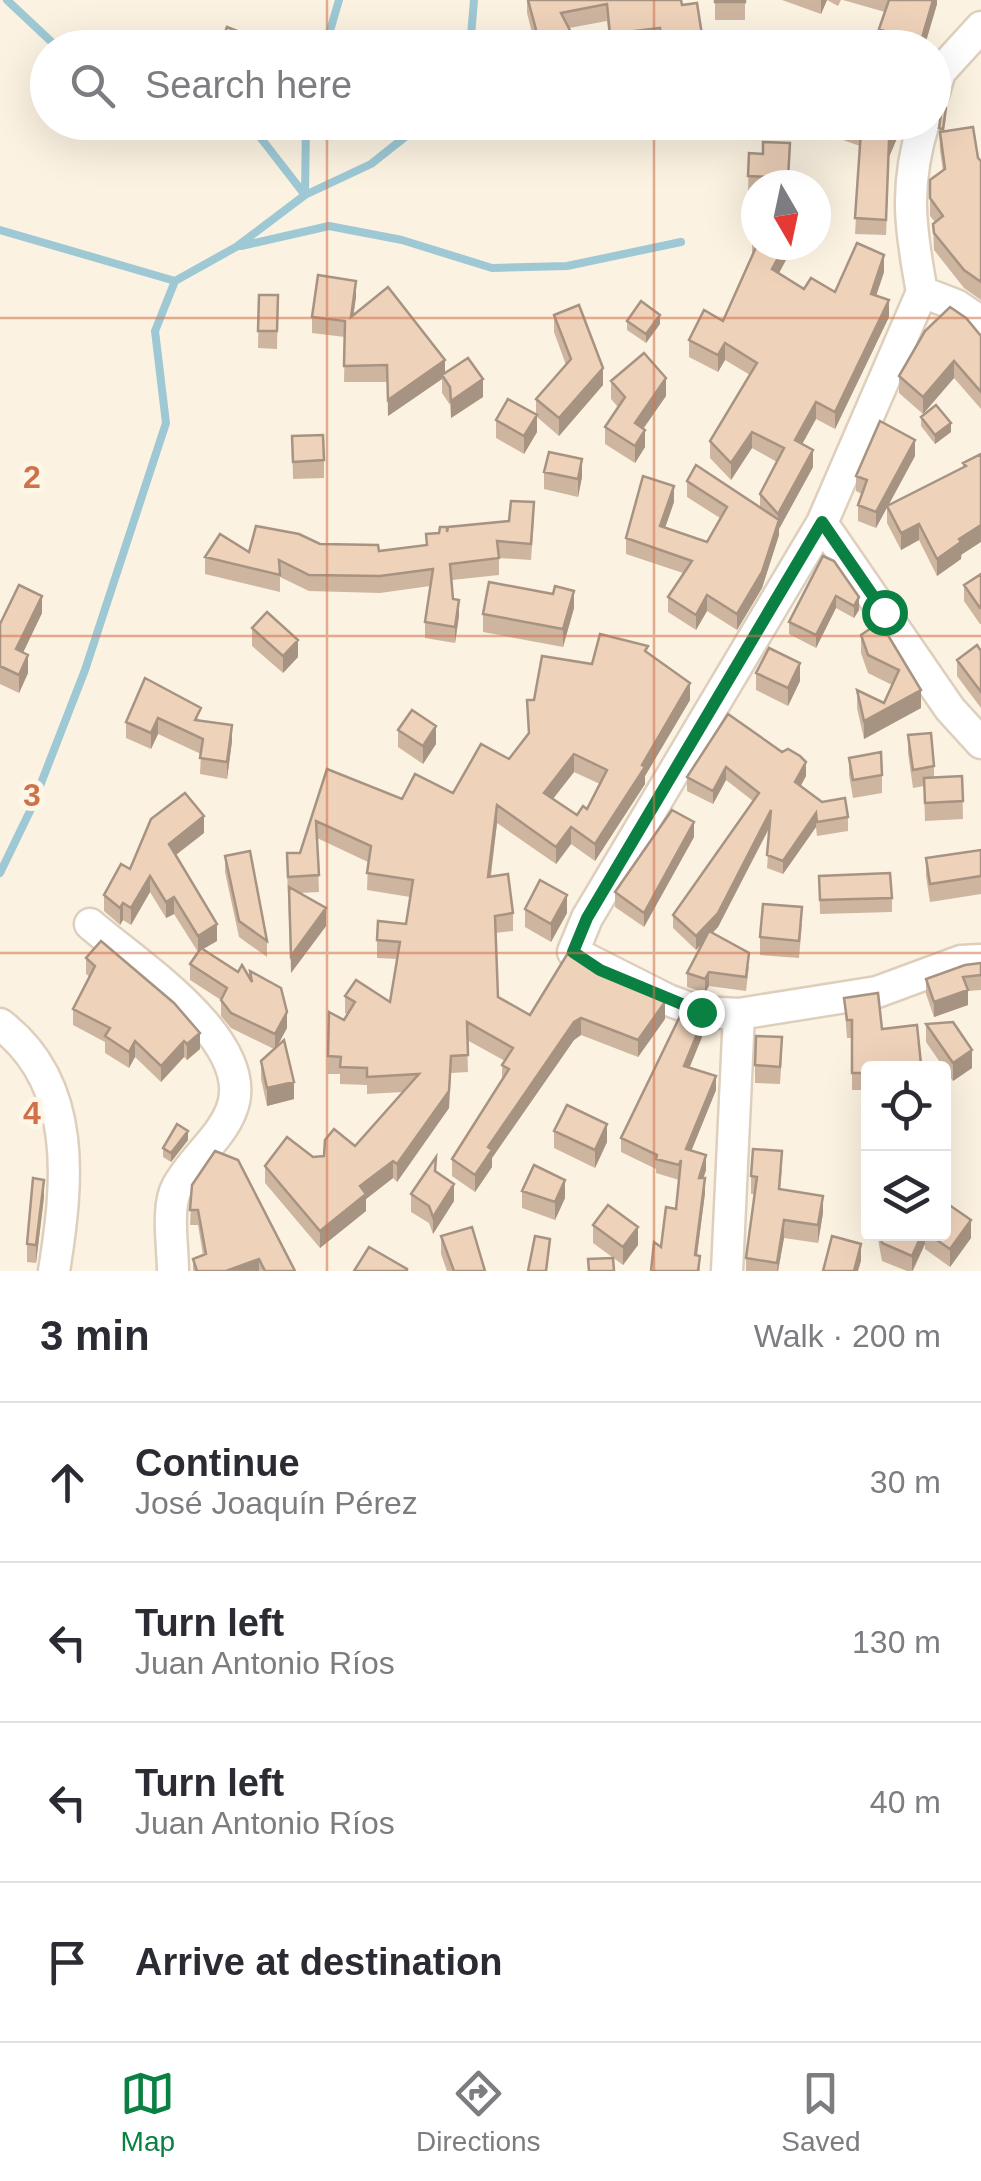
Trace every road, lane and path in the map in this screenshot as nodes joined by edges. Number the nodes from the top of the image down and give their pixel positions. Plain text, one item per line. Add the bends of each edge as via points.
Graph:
1 (981, 27) edge
2 (951, 60) edge
3 (919, 140) edge
4 (922, 292) junction
5 (981, 322) edge
6 (822, 522) junction
7 (981, 743) edge
8 (90, 924) dead end
9 (981, 960) edge
10 (739, 1014) junction
11 (0, 1024) edge
12 (54, 1271) edge
13 (172, 1271) edge
14 (728, 1271) edge

1 - 2 street
3 - 4 street via 908,215
4 - 5 street
4 - 6 street
6 - 7 street via 950,710
6 - 10 street via 573,952 668,1000 701,1012
8 - 13 street via 193,1010 232,1069 231,1111 175,1190
9 - 10 street via 876,992
10 - 14 street
11 - 12 street via 23,1043 47,1083 64,1135 67,1191

